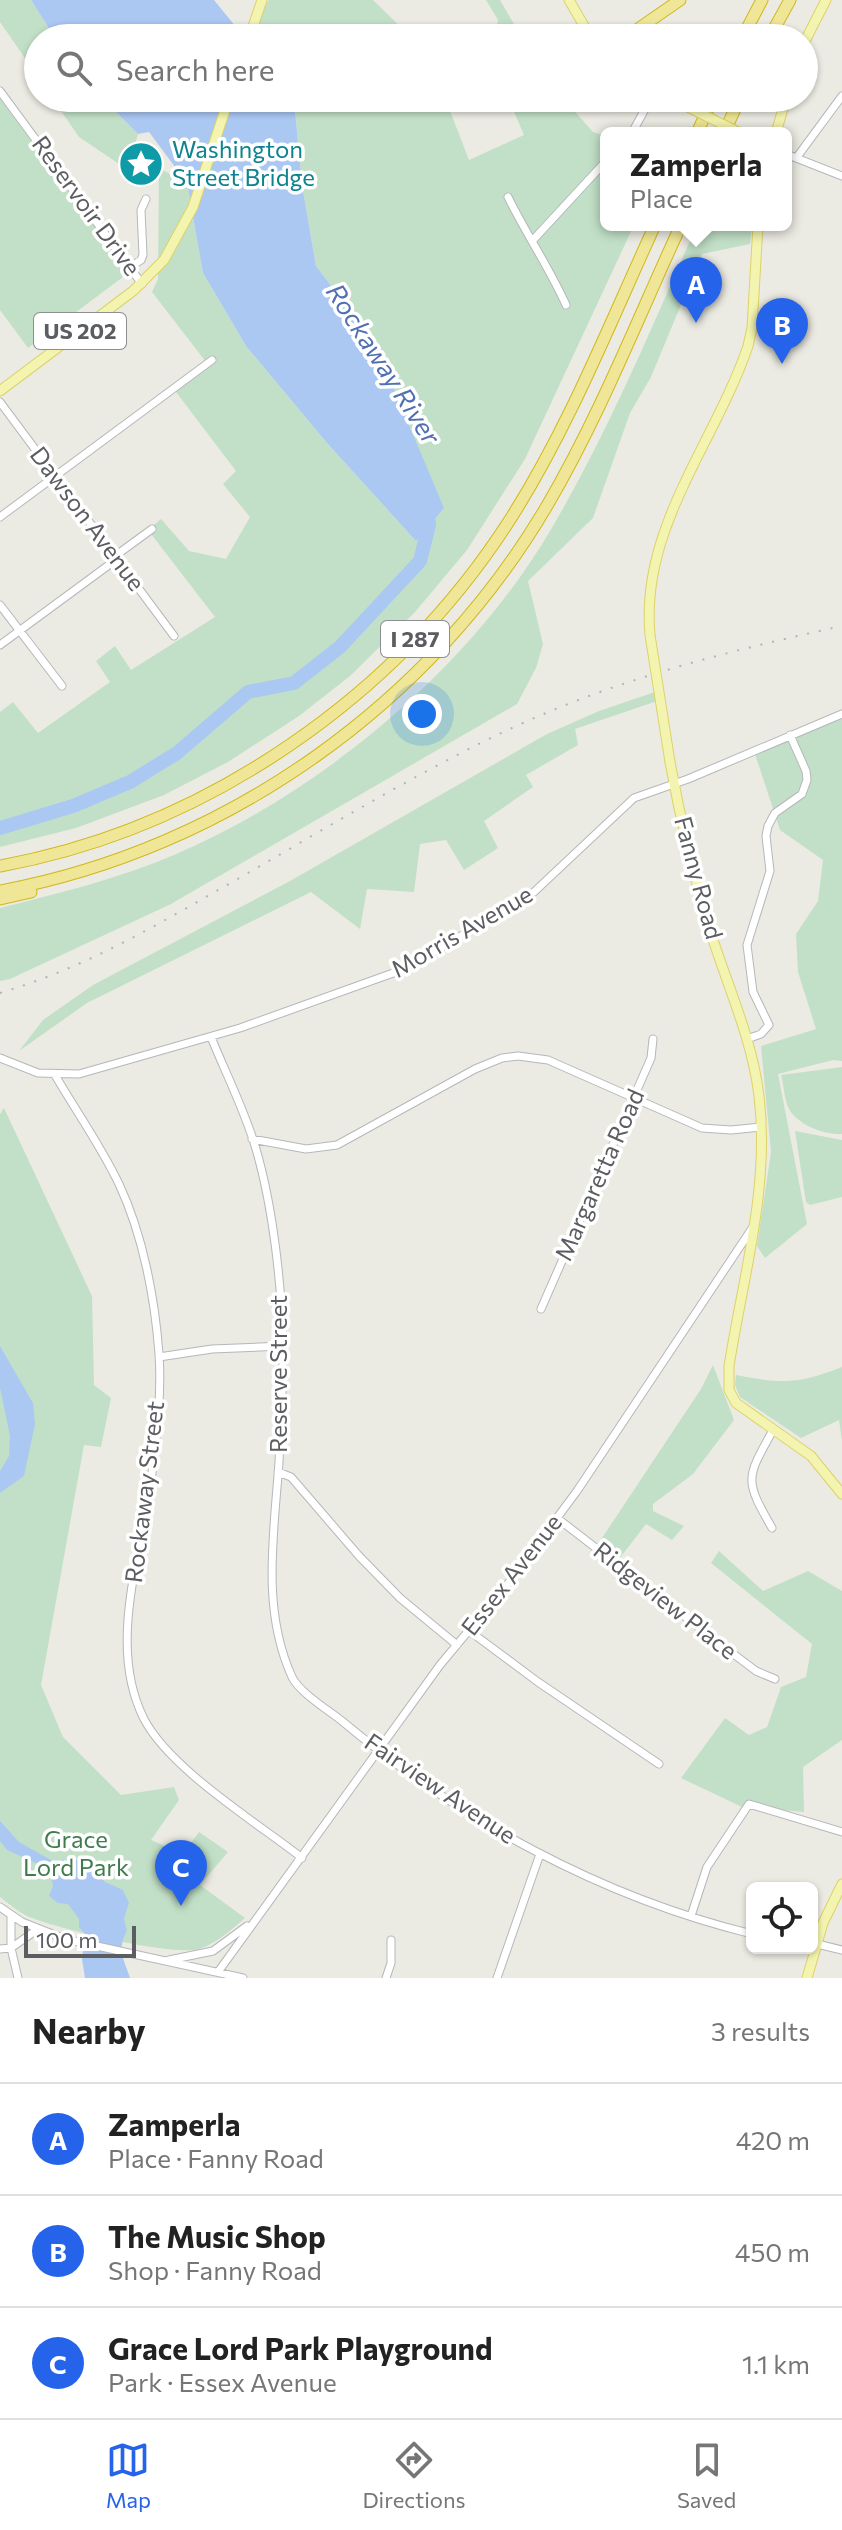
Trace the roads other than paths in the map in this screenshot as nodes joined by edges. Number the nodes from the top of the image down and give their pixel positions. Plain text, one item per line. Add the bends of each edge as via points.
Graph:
1 (569, 0) edge
2 (680, 0) edge
3 (762, 0) edge
4 (790, 0) edge
5 (826, 0) edge
6 (260, 4) edge
7 (254, 24) edge
8 (583, 24) edge
9 (645, 24) edge
10 (749, 24) edge
11 (777, 24) edge
12 (814, 24) edge
13 (0, 91) edge
14 (842, 96) edge
15 (224, 112) edge
16 (698, 112) edge
17 (728, 127) edge
18 (792, 156) edge
19 (797, 157) junction
20 (600, 167) edge
21 (842, 176) edge
22 (508, 197) dead end
23 (146, 199) dead end
24 (652, 231) edge
25 (678, 231) edge
26 (758, 231) edge
27 (533, 240) junction
28 (130, 267) junction
29 (142, 284) junction
30 (566, 305) dead end
31 (212, 360) dead end
32 (0, 391) edge
33 (0, 402) edge
34 (56, 476) junction
35 (0, 517) edge
36 (152, 529) dead end
37 (116, 558) junction
38 (0, 605) edge
39 (19, 631) junction
40 (174, 636) dead end
41 (0, 645) edge
42 (62, 686) dead end
43 (842, 714) edge
44 (790, 735) junction
45 (674, 784) junction
46 (149, 847) junction
47 (0, 866) edge
48 (0, 891) edge
49 (0, 899) edge
50 (211, 1037) junction
51 (653, 1039) dead end
52 (747, 1039) junction
53 (0, 1058) edge
54 (55, 1075) junction
55 (634, 1097) junction
56 (761, 1127) junction
57 (252, 1139) junction
58 (754, 1226) junction
59 (541, 1309) dead end
60 (283, 1346) junction
61 (159, 1357) junction
62 (773, 1430) junction
63 (278, 1472) junction
64 (842, 1494) edge
65 (557, 1518) junction
66 (772, 1528) dead end
67 (468, 1630) junction
68 (457, 1645) junction
69 (775, 1679) dead end
70 (378, 1751) junction
71 (659, 1764) dead end
72 (842, 1832) edge
73 (540, 1854) junction
74 (302, 1858) junction
75 (842, 1884) edge
76 (0, 1907) edge
77 (11, 1916) junction
78 (258, 1916) junction
79 (691, 1916) junction
80 (38, 1929) junction
81 (746, 1932) edge
82 (818, 1936) edge
83 (391, 1940) dead end
84 (11, 1948) junction
85 (0, 1949) edge
86 (818, 1950) edge
87 (842, 1950) edge
88 (812, 1954) edge
89 (160, 1961) junction
90 (218, 1972) junction
91 (18, 1978) edge
92 (243, 1978) edge
93 (386, 1978) edge
94 (497, 1978) edge
95 (804, 1978) edge

1 - 8 main road
2 - 9 highway
3 - 10 highway
4 - 11 highway
5 - 12 main road
6 - 7 main road
13 - 28 street, Reservoir Drive
14 - 19 street
15 - 29 main road, US 202 via 193,207 177,240
16 - 17 main road, bridge
18 - 19 street
19 - 21 street
20 - 27 street
22 - 27 street
23 - 28 street via 141,210 143,255
24 - 47 highway, I 287 via 527,492 464,583 391,663 307,733 214,790 114,834
25 - 46 highway, I 287 via 561,480 533,529 466,620 388,700 321,753 250,798
26 - 45 main road, Fanny Road, bridge via 748,346 660,544 648,598
27 - 30 street
28 - 29 street, Reservoir Drive
29 - 32 main road, US 202
31 - 34 street
33 - 34 street, Dawson Avenue
34 - 35 street
34 - 37 street, Dawson Avenue
36 - 37 street
37 - 39 street
37 - 40 street, Dawson Avenue
38 - 39 street
39 - 41 street
39 - 42 street
43 - 44 street, Morris Avenue
44 - 45 street, Morris Avenue
44 - 52 street via 807,780 800,796 771,818 766,832 770,871 747,949 753,992 769,1025
45 - 50 street, Morris Avenue via 634,798 534,892 409,966
45 - 52 main road, Fanny Road via 709,927
46 - 48 highway, I 287
46 - 49 highway via 82,876
50 - 54 street, Morris Avenue via 79,1074
50 - 57 street, Reserve Street
51 - 55 street, Margaretta Road via 651,1058
52 - 56 main road, Fanny Road
53 - 54 street, Morris Avenue
54 - 61 street, Rockaway Street via 119,1184 143,1259
55 - 56 street via 702,1128
55 - 57 street via 548,1060 518,1056 475,1069 337,1145 306,1149
55 - 59 street, Margaretta Road
56 - 58 main road, Fanny Road
57 - 60 street, Reserve Street via 278,1274
58 - 62 main road, Fanny Road via 728,1385 740,1407
58 - 65 street, Essex Avenue
60 - 61 street
60 - 63 street, Reserve Street
61 - 74 street, Rockaway Street via 151,1483 129,1618 130,1664 139,1704 164,1747 186,1769
62 - 64 main road, Fanny Road via 811,1456
62 - 66 street via 751,1477 752,1494
63 - 68 street, Reserve Street via 291,1477 400,1598
63 - 70 street, Fairview Avenue via 271,1579 289,1670 299,1687
65 - 67 street, Essex Avenue
65 - 69 street, Ridgeview Place via 756,1671
67 - 68 street, Essex Avenue
67 - 71 street
68 - 70 street, Essex Avenue
70 - 73 street, Fairview Avenue via 482,1823
70 - 74 street, Essex Avenue
72 - 79 street via 749,1804 707,1867
73 - 79 street, Fairview Avenue
73 - 94 street
74 - 78 street, Essex Avenue
75 - 82 main road
76 - 77 street
77 - 80 street
77 - 84 street
78 - 89 street, Essex Avenue via 213,1951
78 - 90 street, Essex Avenue
79 - 81 street, Fairview Avenue
80 - 84 street
80 - 89 street
83 - 93 street
84 - 85 street
84 - 91 street
86 - 87 street
88 - 95 main road
89 - 90 street
90 - 92 street

